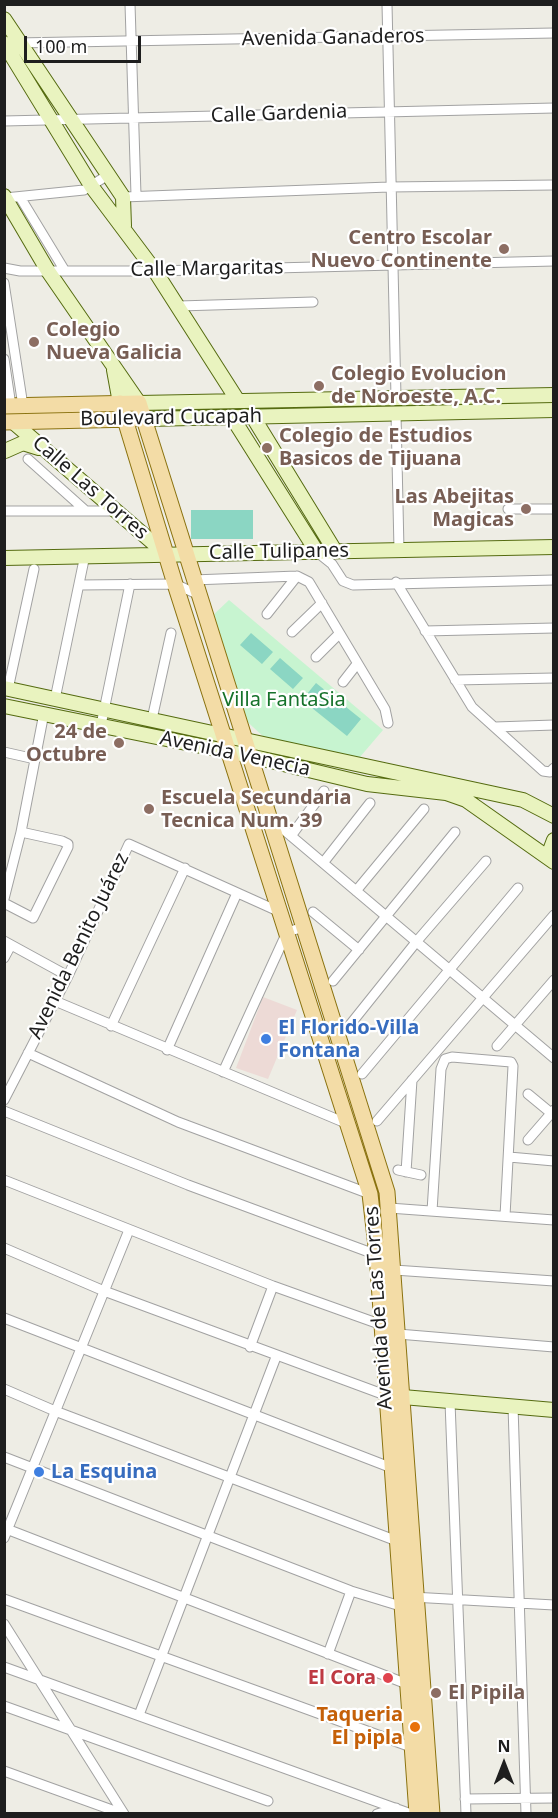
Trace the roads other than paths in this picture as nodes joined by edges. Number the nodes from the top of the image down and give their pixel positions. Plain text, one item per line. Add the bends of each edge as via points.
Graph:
1 (130, 4) edge
2 (387, 4) edge
3 (4, 19) edge
4 (554, 33) edge
5 (388, 37) junction
6 (130, 42) junction
7 (5, 43) edge
8 (20, 43) junction
9 (554, 108) edge
10 (389, 110) junction
11 (52, 119) junction
12 (69, 119) junction
13 (132, 119) junction
14 (4, 121) edge
15 (108, 175) junction
16 (554, 185) edge
17 (92, 187) junction
18 (389, 187) junction
19 (130, 196) junction
20 (5, 197) edge
21 (20, 197) junction
22 (124, 226) junction
23 (554, 261) edge
24 (392, 264) junction
25 (4, 268) edge
26 (48, 271) junction
27 (65, 271) junction
28 (155, 271) junction
29 (4, 283) edge
30 (313, 302) dead end
31 (179, 306) junction
32 (4, 360) edge
33 (113, 362) junction
34 (19, 384) junction
35 (8, 386) junction
36 (554, 395) edge
37 (396, 397) junction
38 (238, 401) junction
39 (120, 403) junction
40 (139, 403) junction
41 (13, 406) edge
42 (554, 410) edge
43 (396, 414) junction
44 (232, 417) junction
45 (253, 417) junction
46 (125, 419) junction
47 (146, 419) junction
48 (9, 422) edge
49 (43, 450) junction
50 (5, 452) edge
51 (28, 459) dead end
52 (508, 509) dead end
53 (554, 509) edge
54 (4, 511) edge
55 (86, 511) junction
56 (116, 511) junction
57 (554, 547) edge
58 (399, 550) junction
59 (317, 552) junction
60 (166, 554) junction
61 (185, 554) junction
62 (85, 555) junction
63 (4, 558) edge
64 (333, 558) junction
65 (34, 569) dead end
66 (297, 576) junction
67 (554, 580) edge
68 (396, 582) junction
69 (130, 584) junction
70 (175, 584) junction
71 (80, 585) junction
72 (195, 587) junction
73 (322, 603) junction
74 (267, 614) dead end
75 (554, 628) edge
76 (292, 632) dead end
77 (424, 632) junction
78 (171, 633) dead end
79 (339, 634) junction
80 (316, 657) dead end
81 (357, 664) junction
82 (554, 678) edge
83 (455, 680) junction
84 (342, 682) dead end
85 (6, 688) edge
86 (55, 699) junction
87 (4, 706) edge
88 (104, 709) junction
89 (44, 713) junction
90 (152, 720) junction
91 (387, 723) dead end
92 (101, 725) junction
93 (554, 725) edge
94 (495, 727) junction
95 (224, 736) junction
96 (245, 740) junction
97 (4, 752) edge
98 (229, 752) junction
99 (250, 756) junction
100 (35, 759) junction
101 (554, 768) edge
102 (324, 791) dead end
103 (370, 803) dead end
104 (424, 809) dead end
105 (554, 816) edge
106 (269, 818) junction
107 (21, 832) junction
108 (454, 832) dead end
109 (291, 836) junction
110 (554, 840) edge
111 (486, 861) dead end
112 (554, 861) edge
113 (323, 862) junction
114 (186, 868) junction
115 (518, 888) dead end
116 (356, 891) junction
117 (237, 893) junction
118 (4, 901) edge
119 (280, 912) junction
120 (313, 912) dead end
121 (554, 915) edge
122 (386, 916) junction
123 (304, 927) junction
124 (286, 932) junction
125 (417, 941) junction
126 (8, 943) edge
127 (359, 950) junction
128 (4, 958) edge
129 (448, 969) junction
130 (68, 976) junction
131 (554, 980) edge
132 (333, 981) dead end
133 (482, 997) junction
134 (55, 1001) junction
135 (515, 1025) junction
136 (111, 1026) junction
137 (349, 1026) dead end
138 (497, 1046) dead end
139 (167, 1050) junction
140 (551, 1051) edge
141 (28, 1053) junction
142 (223, 1072) junction
143 (362, 1074) dead end
144 (4, 1075) edge
145 (14, 1080) junction
146 (412, 1080) junction
147 (528, 1094) dead end
148 (4, 1100) edge
149 (4, 1111) edge
150 (552, 1112) edge
151 (377, 1121) dead end
152 (348, 1124) junction
153 (528, 1140) dead end
154 (509, 1157) junction
155 (554, 1161) edge
156 (421, 1175) dead end
157 (4, 1180) edge
158 (370, 1194) junction
159 (389, 1208) junction
160 (432, 1211) junction
161 (505, 1216) junction
162 (554, 1220) edge
163 (129, 1230) junction
164 (4, 1248) edge
165 (377, 1255) junction
166 (394, 1270) junction
167 (554, 1281) edge
168 (273, 1286) junction
169 (104, 1291) junction
170 (4, 1317) edge
171 (382, 1325) junction
172 (398, 1334) junction
173 (250, 1347) junction
174 (554, 1347) edge
175 (79, 1348) junction
176 (276, 1357) junction
177 (4, 1389) edge
178 (386, 1395) junction
179 (403, 1398) junction
180 (450, 1402) junction
181 (513, 1406) junction
182 (554, 1410) edge
183 (55, 1411) junction
184 (254, 1416) junction
185 (4, 1457) edge
186 (31, 1468) junction
187 (392, 1468) junction
188 (230, 1478) junction
189 (6, 1532) edge
190 (208, 1535) junction
191 (397, 1541) junction
192 (351, 1591) junction
193 (4, 1599) edge
194 (184, 1599) junction
195 (458, 1599) junction
196 (401, 1602) junction
197 (520, 1602) junction
198 (418, 1603) junction
199 (554, 1605) edge
200 (4, 1624) edge
201 (328, 1654) junction
202 (162, 1656) junction
203 (4, 1667) edge
204 (40, 1682) junction
205 (407, 1684) junction
206 (4, 1706) edge
207 (139, 1715) junction
208 (72, 1731) junction
209 (411, 1747) junction
210 (4, 1771) edge
211 (554, 1798) edge
212 (465, 1799) junction
213 (526, 1799) junction
214 (268, 1801) dead end
215 (396, 1808) junction
216 (432, 1813) edge
217 (124, 1814) edge
218 (377, 1814) edge
219 (411, 1814) edge
220 (417, 1814) edge
221 (466, 1814) edge
222 (526, 1814) edge

1 - 6 street
2 - 5 street
3 - 8 street
4 - 5 street, Avenida Ganaderos
5 - 6 street, Avenida Ganaderos
5 - 10 street
6 - 8 street, Avenida Ganaderos
6 - 13 street
7 - 8 street, Avenida Ganaderos
7 - 11 street
8 - 12 street
9 - 10 street, Calle Gardenia
10 - 13 street, Calle Gardenia
10 - 18 street
11 - 12 street, Calle Gardenia
11 - 14 street, Calle Gardenia
11 - 17 street
12 - 13 street, Calle Gardenia
12 - 15 street
13 - 19 street
15 - 17 street
15 - 19 street
16 - 18 street
17 - 21 street
17 - 22 street
18 - 19 street
18 - 24 street
19 - 22 street
20 - 21 street
20 - 26 street
21 - 27 street
22 - 28 street
23 - 24 street, Calle Margaritas
24 - 28 street, Calle Margaritas
24 - 37 street
25 - 26 street, Calle Margaritas
26 - 27 street, Calle Margaritas
26 - 33 street
27 - 28 street, Calle Margaritas
28 - 31 street
29 - 34 street
30 - 31 street
31 - 38 street
32 - 35 street
33 - 39 street
33 - 40 street
34 - 35 street
34 - 41 street
35 - 41 street
36 - 37 street, Boulevard Cucapah
37 - 38 street, Boulevard Cucapah
38 - 40 street, Boulevard Cucapah
39 - 40 main road, Boulevard Cucapah
39 - 41 main road, Boulevard Cucapah
39 - 46 main road, Avenida de Las Torres
40 - 47 main road, Avenida de Las Torres
42 - 43 street, Boulevard Cucapah
43 - 45 street, Boulevard Cucapah
43 - 58 street
44 - 45 street, Boulevard Cucapah
44 - 47 street, Boulevard Cucapah
44 - 59 street
45 - 64 street
46 - 47 main road, Boulevard Cucapah
46 - 48 main road, Boulevard Cucapah
46 - 60 main road, Avenida de Las Torres
47 - 61 main road, Avenida de Las Torres
48 - 49 street, Calle Las Torres
49 - 50 street via 23,443
49 - 56 street, Calle Las Torres
51 - 55 street, Calle Las Torres
52 - 53 street
54 - 55 street
55 - 56 street
56 - 60 street, Calle Las Torres
57 - 58 street, Calle Tulipanes
58 - 64 street, Calle Tulipanes
59 - 61 street, Calle Tulipanes
59 - 64 street, Calle Tulipanes
60 - 61 street, Calle Tulipanes
60 - 62 street, Calle Tulipanes
60 - 70 main road, Avenida de Las Torres
61 - 72 main road, Avenida de Las Torres
62 - 63 street, Calle Tulipanes
62 - 71 street
64 - 68 street via 348,584
65 - 85 street
66 - 72 street
66 - 73 street via 309,582
66 - 74 street
67 - 68 street
68 - 77 street
69 - 70 street
69 - 71 street
69 - 88 street
70 - 72 street
70 - 95 main road, Avenida de Las Torres
71 - 86 street
72 - 96 main road, Avenida de Las Torres
73 - 76 street
73 - 79 street
75 - 77 street
77 - 83 street
78 - 90 street
79 - 80 street
79 - 81 street
81 - 84 street
81 - 91 street via 386,709
82 - 83 street
83 - 94 street via 472,707
85 - 86 street, Avenida Venecia
86 - 88 street, Avenida Venecia
87 - 89 street, Avenida Venecia
88 - 90 street, Avenida Venecia
88 - 92 street
89 - 92 street, Avenida Venecia
89 - 100 street
90 - 95 street, Avenida Venecia
92 - 98 street, Avenida Venecia
93 - 94 street
94 - 101 street via 543,771
95 - 96 street, Avenida Venecia
95 - 98 main road, Avenida de Las Torres
96 - 99 main road, Avenida de Las Torres
96 - 105 street, Avenida Venecia via 523,800
97 - 100 street
98 - 99 street, Avenida Venecia
98 - 119 main road, Avenida de Las Torres
99 - 106 main road, Avenida de Las Torres
99 - 112 street, Avenida Venecia via 367,784 456,796
100 - 107 street
102 - 109 street
103 - 113 street
104 - 116 street
106 - 109 street
106 - 123 main road, Avenida de Las Torres
107 - 118 street
107 - 118 street via 62,841 68,847 33,918
108 - 122 street
109 - 113 street
110 - 112 street
111 - 125 street
113 - 116 street
114 - 117 street, Avenida Benito Juárez
114 - 130 street, Avenida Benito Juárez via 129,844
114 - 136 street
115 - 129 street
116 - 122 street
117 - 119 street, Avenida Benito Juárez
117 - 139 street
119 - 124 main road, Avenida de Las Torres
120 - 127 street
121 - 133 street
122 - 125 street
122 - 127 street
123 - 124 street
123 - 159 main road, Avenida de Las Torres
124 - 142 street
124 - 152 main road, Avenida de Las Torres
125 - 129 street
125 - 137 street
126 - 128 street
126 - 130 street
127 - 132 street
129 - 133 street
129 - 143 street
130 - 134 street, Avenida Benito Juárez
131 - 135 street
133 - 135 street
133 - 146 street
134 - 136 street
134 - 141 street, Avenida Benito Juárez
135 - 138 street
135 - 140 street
136 - 139 street
139 - 142 street
141 - 145 street, Avenida Benito Juárez
141 - 158 street via 178,1122
142 - 152 street
144 - 145 street
145 - 148 street, Avenida Benito Juárez
146 - 151 street
146 - 156 street via 402,1171
147 - 150 street
149 - 165 street
150 - 153 street
152 - 158 main road, Avenida de Las Torres
154 - 155 street
154 - 160 street via 512,1063 445,1059 441,1069
154 - 161 street
157 - 163 street
158 - 165 main road, Avenida de Las Torres
159 - 160 street
159 - 166 main road, Avenida de Las Torres
160 - 161 street
161 - 162 street
163 - 168 street
163 - 169 street
164 - 169 street
165 - 171 main road, Avenida de Las Torres
166 - 167 street
166 - 172 main road, Avenida de Las Torres
168 - 171 street
168 - 173 street
169 - 173 street
169 - 175 street
170 - 175 street
171 - 178 main road, Avenida de Las Torres
172 - 174 street
172 - 179 main road, Avenida de Las Torres
173 - 176 street
175 - 183 street
175 - 184 street
176 - 178 street
176 - 184 street
177 - 183 street
178 - 179 street
178 - 187 main road, Avenida de Las Torres
179 - 180 street
179 - 198 main road, Avenida de Las Torres
180 - 181 street
180 - 195 street
181 - 182 street
181 - 197 street
183 - 186 street
183 - 188 street
184 - 187 street
184 - 188 street
185 - 186 street
186 - 189 street
186 - 190 street
187 - 191 main road, Avenida de Las Torres
188 - 190 street
188 - 191 street
189 - 194 street
190 - 192 street
190 - 194 street
191 - 196 main road, Avenida de Las Torres
192 - 196 street
192 - 201 street
193 - 202 street
194 - 201 street
194 - 202 street
195 - 197 street
195 - 198 street
195 - 212 street
196 - 198 street
196 - 205 main road, Avenida de Las Torres
197 - 199 street
197 - 213 street
198 - 216 main road, Avenida de Las Torres
200 - 204 street
201 - 205 street
202 - 207 street
202 - 209 street
203 - 204 street
204 - 207 street
204 - 208 street
205 - 209 main road, Avenida de Las Torres
206 - 208 street
207 - 215 street
208 - 214 street
208 - 217 street
209 - 220 main road, Avenida de Las Torres
210 - 217 street
211 - 213 street
212 - 213 street
212 - 221 street
213 - 222 street
215 - 218 street
215 - 219 street

